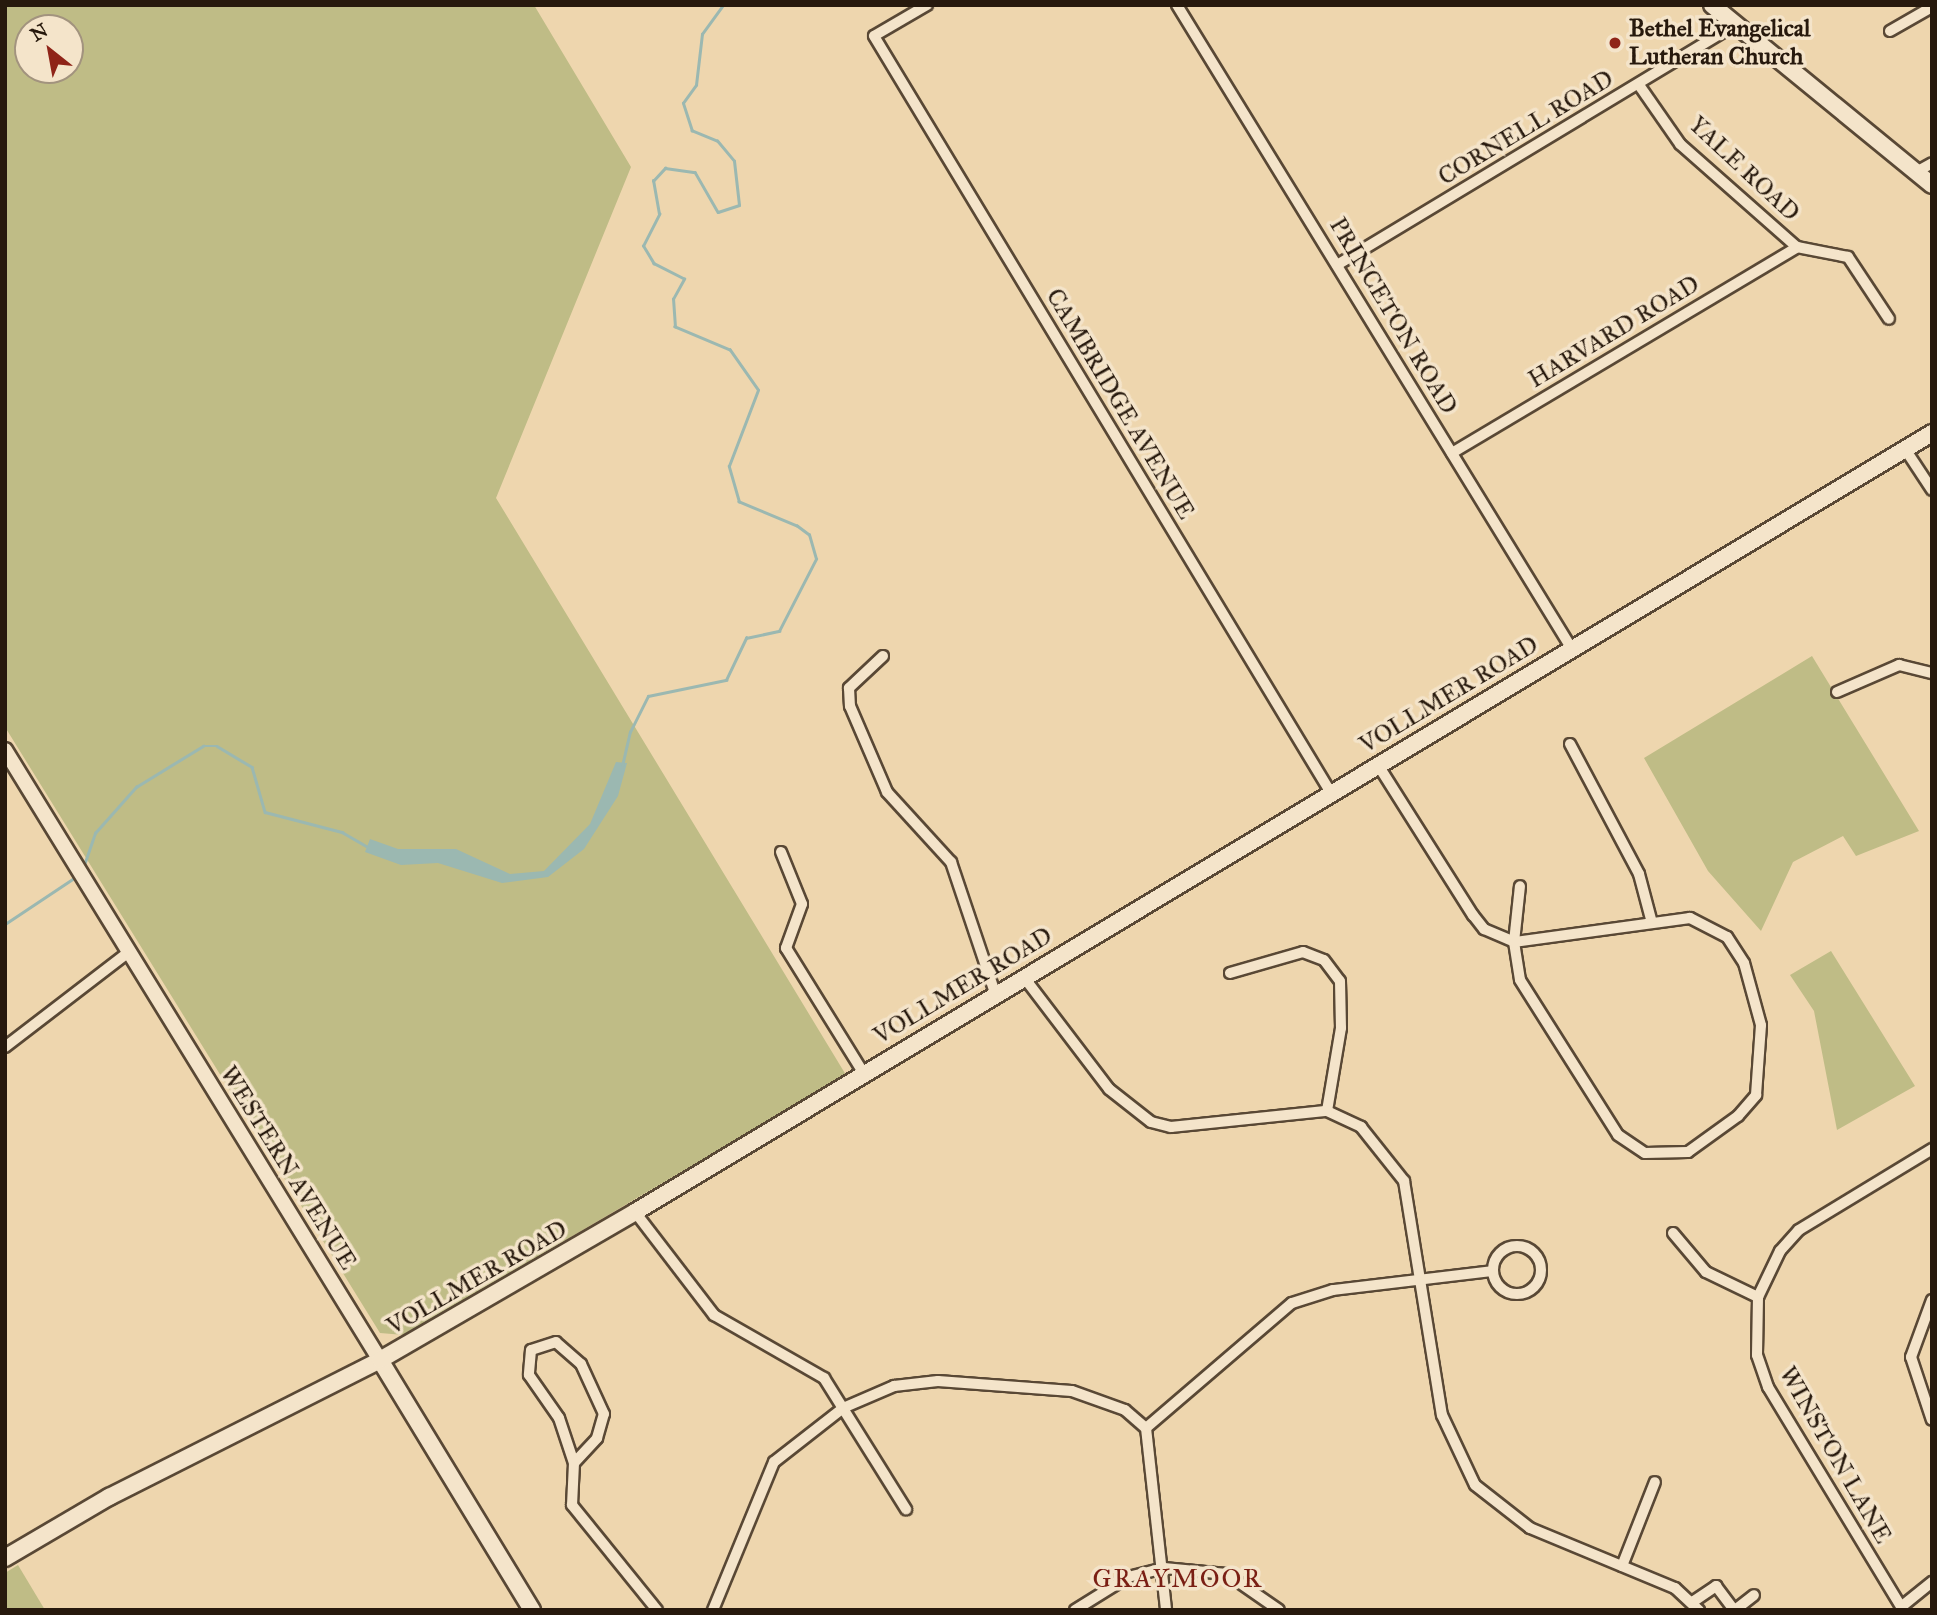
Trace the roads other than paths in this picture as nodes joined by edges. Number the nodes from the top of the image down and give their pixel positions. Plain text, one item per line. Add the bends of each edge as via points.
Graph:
1 (927, 5) edge
2 (1177, 5) edge
3 (1712, 5) edge
4 (1932, 7) edge
5 (1735, 25) junction
6 (1890, 32) dead end
7 (1639, 85) junction
8 (1932, 163) edge
9 (1916, 172) junction
10 (1932, 185) edge
11 (1797, 247) junction
12 (1337, 265) junction
13 (1889, 319) dead end
14 (1932, 433) edge
15 (1905, 449) junction
16 (1452, 453) junction
17 (1932, 490) edge
18 (1572, 649) junction
19 (883, 656) dead end
20 (1932, 673) edge
21 (1837, 692) dead end
22 (1570, 744) dead end
23 (5, 750) edge
24 (1378, 765) junction
25 (1331, 793) junction
26 (781, 852) dead end
27 (1520, 886) dead end
28 (1651, 919) junction
29 (1514, 942) junction
30 (129, 952) junction
31 (1230, 973) dead end
32 (1023, 976) junction
33 (995, 993) junction
34 (5, 1047) edge
35 (863, 1072) junction
36 (1327, 1111) junction
37 (1932, 1149) edge
38 (635, 1213) junction
39 (1673, 1233) dead end
40 (1493, 1270) junction
41 (1420, 1277) junction
42 (1758, 1297) junction
43 (1932, 1300) edge
44 (380, 1360) junction
45 (843, 1408) junction
46 (1932, 1420) edge
47 (1146, 1428) junction
48 (575, 1463) junction
49 (1655, 1482) dead end
50 (906, 1509) dead end
51 (5, 1558) edge
52 (1622, 1566) junction
53 (1164, 1568) junction
54 (1932, 1582) edge
55 (1754, 1595) dead end
56 (1697, 1606) edge
57 (1902, 1608) edge
58 (532, 1610) edge
59 (657, 1610) edge
60 (713, 1610) edge
61 (1074, 1610) edge
62 (1166, 1610) edge
63 (1279, 1610) edge
64 (1734, 1610) edge

1 - 25 street, CAMBRIDGE AVENUE via 874,36
2 - 12 street, PRINCETON ROAD
3 - 5 main road
4 - 6 street
5 - 7 street, CORNELL ROAD
5 - 9 main road
7 - 11 street, YALE ROAD via 1680,144
7 - 12 street, CORNELL ROAD
8 - 9 street
9 - 10 main road
11 - 13 street, YALE ROAD via 1848,257
11 - 16 street, HARVARD ROAD
12 - 16 street, PRINCETON ROAD
14 - 15 main road, VOLLMER ROAD
15 - 17 street
15 - 18 main road, VOLLMER ROAD
16 - 18 street, PRINCETON ROAD
18 - 24 main road, VOLLMER ROAD
19 - 33 street via 849,688 850,706 887,792 951,862
20 - 21 street via 1899,665
22 - 28 street via 1639,874
23 - 30 street, WESTERN AVENUE
24 - 25 main road, VOLLMER ROAD
24 - 29 street via 1473,915 1484,929
25 - 32 main road, VOLLMER ROAD
26 - 35 street via 802,904 786,947
27 - 29 street
28 - 29 street via 1594,934
28 - 29 street via 1690,918 1727,937 1744,962 1761,1025 1756,1095 1688,1152 1645,1153 1618,1135 1520,980
30 - 34 street
30 - 44 street, WESTERN AVENUE
31 - 36 street via 1303,952 1324,960 1340,981 1341,1028
32 - 33 main road, VOLLMER ROAD
32 - 36 street via 1109,1089 1151,1122 1171,1128
33 - 35 main road, VOLLMER ROAD
35 - 38 main road, VOLLMER ROAD
36 - 41 street via 1361,1127 1404,1181
37 - 42 street via 1799,1230 1780,1251
38 - 44 main road, VOLLMER ROAD
38 - 45 street via 714,1315 824,1378
39 - 42 street via 1706,1272
40 - 40 street via 1504,1250 1520,1247 1534,1254 1541,1269 1531,1289 1517,1294 1503,1290
40 - 41 street
41 - 47 street via 1292,1303
41 - 52 street via 1423,1326 1442,1415 1475,1485 1530,1528
42 - 57 street, WINSTON LANE via 1757,1355 1768,1387
43 - 46 street via 1911,1357
44 - 51 main road, VOLLMER ROAD via 109,1497
44 - 58 main road, WESTERN AVENUE
45 - 47 street via 894,1387 964,1383 1072,1391 1125,1410
45 - 50 street
45 - 60 street via 774,1462
47 - 53 street
48 - 48 street via 597,1438 604,1413 581,1364 556,1342 531,1350 530,1375 559,1418
48 - 59 street via 576,1512
49 - 52 street
52 - 56 street
53 - 61 street via 1128,1577
53 - 62 street
53 - 63 street via 1227,1574
54 - 57 street
55 - 64 street
56 - 64 street via 1716,1586

